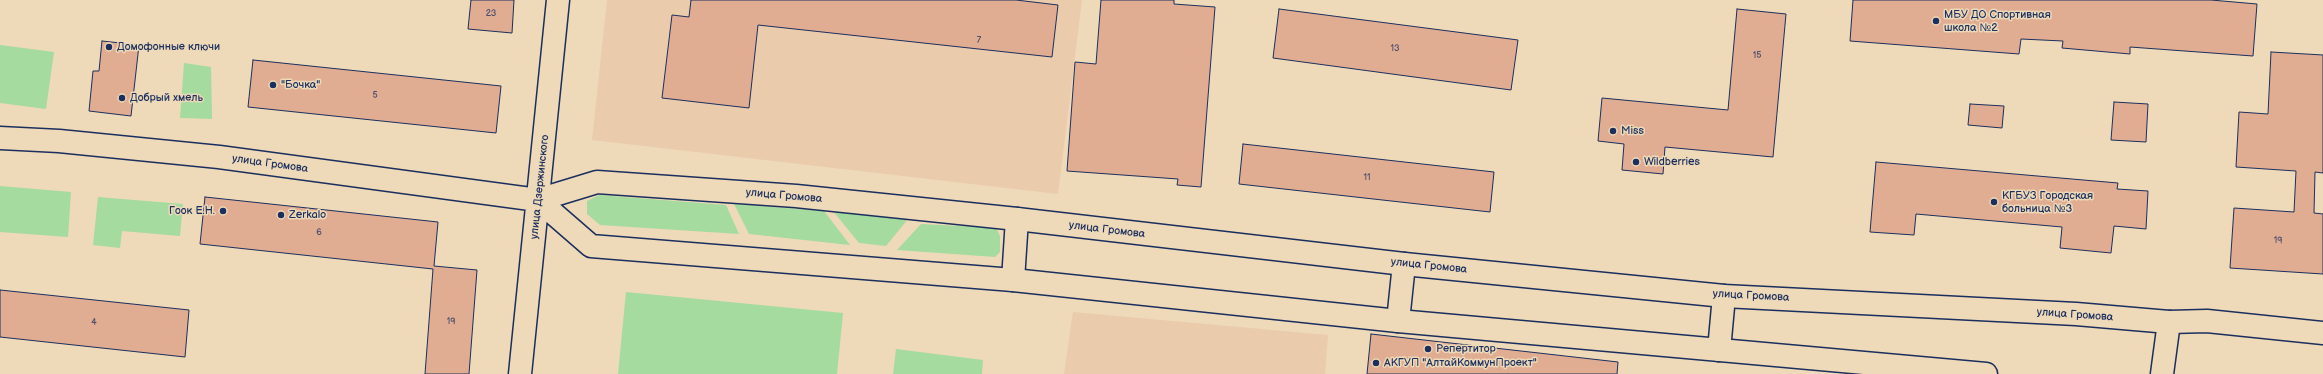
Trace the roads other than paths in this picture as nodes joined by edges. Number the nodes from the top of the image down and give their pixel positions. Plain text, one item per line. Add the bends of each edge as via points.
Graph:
1 (558, 0) edge
2 (0, 138) edge
3 (538, 200) junction
4 (1017, 219) junction
5 (1404, 264) junction
6 (1013, 280) junction
7 (1724, 296) junction
8 (1398, 321) junction
9 (2169, 322) junction
10 (2323, 333) edge
11 (1719, 350) junction
12 (520, 374) edge
13 (1986, 374) edge
14 (2162, 374) edge

1 - 3 street, улица Дзержинского
2 - 3 street, улица Громова via 59,141 219,157
3 - 4 street, улица Громова via 597,182 796,196
3 - 6 street via 591,246
3 - 12 street, улица Дзержинского
4 - 5 street, улица Громова
4 - 6 street
5 - 7 street, улица Громова
5 - 8 street
6 - 8 street
7 - 9 street, улица Громова via 2076,314
7 - 11 street
8 - 11 street
9 - 10 street, улица Громова via 2207,321
9 - 14 street
11 - 13 street

